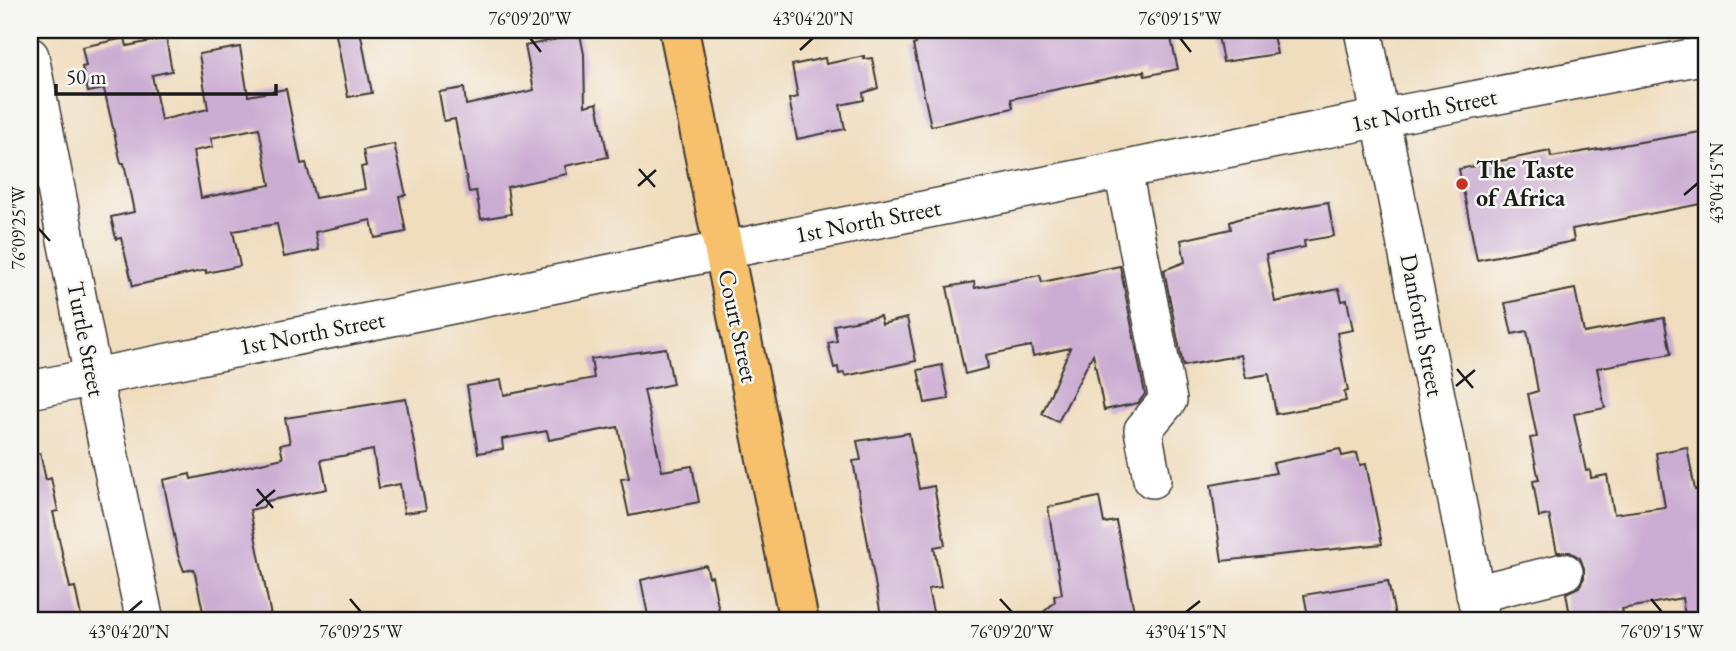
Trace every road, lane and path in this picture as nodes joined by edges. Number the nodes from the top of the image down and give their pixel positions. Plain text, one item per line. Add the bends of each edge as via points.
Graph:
1 (679, 30) edge
2 (1363, 30) edge
3 (1706, 55) edge
4 (30, 56) edge
5 (1380, 118) junction
6 (1123, 170) junction
7 (723, 250) junction
8 (93, 377) junction
9 (30, 390) edge
10 (1152, 479) dead end
11 (1563, 572) dead end
12 (1478, 608) edge
13 (145, 621) edge
14 (799, 621) edge

1 - 7 main road, Court Street
2 - 5 street, Danforth Street
3 - 5 street, 1st North Street
4 - 8 street, Turtle Street
5 - 6 street, 1st North Street
5 - 12 street, Danforth Street
6 - 7 street, 1st North Street
6 - 10 street via 1168,400 1143,429
7 - 8 street, 1st North Street
7 - 14 main road, Court Street
8 - 9 street, 1st North Street
8 - 13 street, Turtle Street
11 - 12 street

